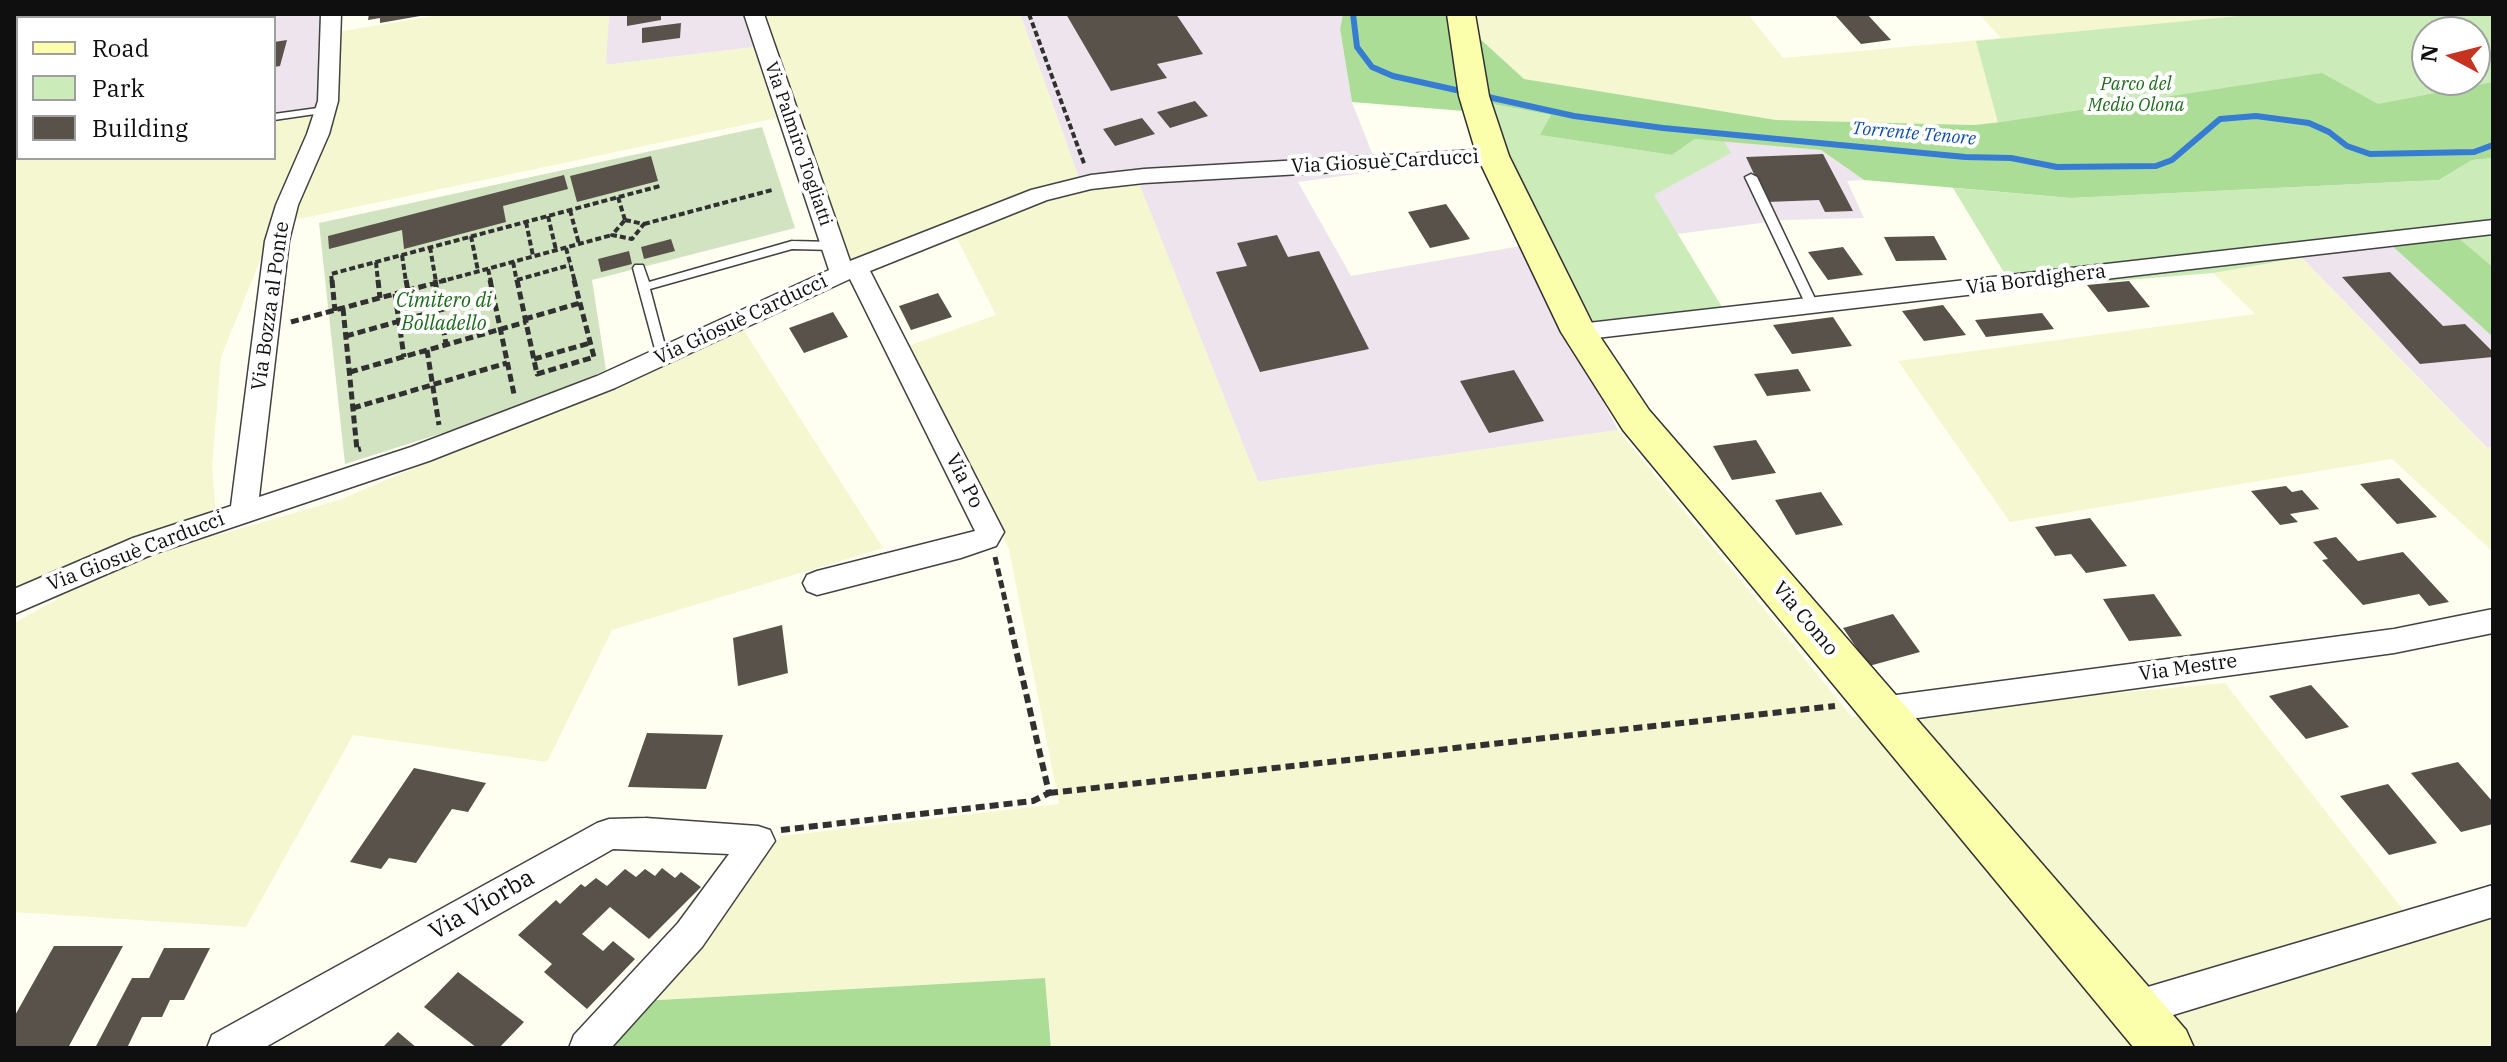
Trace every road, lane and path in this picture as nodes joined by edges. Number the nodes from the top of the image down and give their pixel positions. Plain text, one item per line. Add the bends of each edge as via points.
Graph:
1 (331, 14) edge
2 (754, 14) edge
3 (1029, 14) edge
4 (1461, 14) edge
5 (325, 110) junction
6 (276, 117) edge
7 (1486, 137) junction
8 (1751, 177) dead end
9 (1091, 182) junction
10 (660, 186) dead end
11 (772, 190) dead end
12 (618, 197) junction
13 (570, 210) junction
14 (548, 216) junction
15 (625, 220) junction
16 (526, 222) junction
17 (644, 224) junction
18 (2493, 227) edge
19 (612, 235) junction
20 (471, 236) junction
21 (579, 244) junction
22 (833, 246) junction
23 (430, 247) junction
24 (566, 248) junction
25 (556, 250) junction
26 (402, 255) junction
27 (534, 256) junction
28 (376, 262) junction
29 (513, 262) junction
30 (570, 265) junction
31 (639, 268) dead end
32 (488, 269) junction
33 (849, 270) junction
34 (478, 271) junction
35 (517, 280) junction
36 (437, 283) junction
37 (644, 287) junction
38 (408, 291) junction
39 (395, 294) junction
40 (494, 295) junction
41 (380, 298) junction
42 (580, 303) junction
43 (1812, 305) junction
44 (343, 308) junction
45 (441, 310) junction
46 (335, 311) junction
47 (525, 320) junction
48 (399, 321) junction
49 (266, 329) junction
50 (501, 329) junction
51 (1579, 332) junction
52 (346, 336) junction
53 (590, 342) junction
54 (446, 344) junction
55 (427, 350) junction
56 (404, 357) junction
57 (662, 357) junction
58 (534, 359) junction
59 (507, 363) junction
60 (350, 372) junction
61 (433, 384) junction
62 (516, 403) dead end
63 (353, 408) junction
64 (452, 422) dead end
65 (439, 426) junction
66 (425, 430) dead end
67 (371, 446) dead end
68 (244, 511) junction
69 (990, 532) junction
70 (817, 583) dead end
71 (14, 602) edge
72 (2493, 621) edge
73 (1878, 706) junction
74 (1049, 793) junction
75 (758, 841) junction
76 (2493, 901) edge
77 (2134, 1009) junction
78 (225, 1048) edge
79 (587, 1048) edge
80 (2168, 1048) edge

1 - 5 street, Via Bozza al Ponte
2 - 22 street, Via Palmiro Togliatti
3 - 9 path
4 - 7 main road, Via Como
5 - 6 lane
5 - 49 street, Via Bozza al Ponte via 277,241
7 - 9 street, Via Giosuè Carducci
7 - 51 main road, Via Como
8 - 43 lane
9 - 33 street, Via Giosuè Carducci via 1039,195
10 - 12 path
11 - 17 path
12 - 13 path
12 - 15 path
13 - 14 path
13 - 21 path
14 - 16 path
14 - 25 path
15 - 17 path
15 - 19 path
16 - 20 path
16 - 27 path
17 - 19 path via 632,239
18 - 43 street, Via Bordighera
19 - 21 path
20 - 23 path
20 - 34 path
21 - 24 path
22 - 33 street, Via Palmiro Togliatti
22 - 37 lane via 792,245
23 - 26 path
23 - 36 path
24 - 25 path
24 - 30 path
25 - 27 path
26 - 28 path
26 - 38 path
27 - 29 path
28 - 41 path
28 - 46 path via 331,274
29 - 32 path
29 - 35 path
30 - 35 path
30 - 42 path
31 - 37 lane
32 - 34 path
32 - 40 path
33 - 57 street, Via Giosuè Carducci
33 - 69 street, Via Po
34 - 36 path
35 - 47 path
36 - 38 path
36 - 45 path
37 - 57 lane
38 - 39 path
39 - 41 path
39 - 48 path
40 - 45 path
40 - 50 path
41 - 44 path
42 - 47 path
42 - 53 path
43 - 51 street, Via Bordighera
44 - 46 path
44 - 52 path
45 - 48 path
45 - 54 path
46 - 49 path
47 - 50 path
47 - 58 path
48 - 52 path
48 - 56 path
49 - 68 street, Via Bozza al Ponte
50 - 54 path
50 - 59 path
51 - 73 main road, Via Como via 1636,420
52 - 60 path
53 - 58 path
53 - 58 path via 594,357 537,374
54 - 55 path
55 - 56 path
55 - 61 path
56 - 60 path
57 - 68 street, Via Giosuè Carducci via 420,454
59 - 61 path
59 - 62 path
60 - 63 path
61 - 63 path
61 - 65 path
63 - 67 path via 357,450
64 - 65 path
65 - 66 path
68 - 71 street, Via Giosuè Carducci via 143,546
69 - 70 street, Via Po via 961,547
69 - 74 path
72 - 73 street, Via Mestre via 2394,641
73 - 74 path
73 - 77 main road, Via Como
74 - 75 path via 1033,801 779,830
75 - 78 street, Via Viorba via 609,834
75 - 79 street via 690,935
76 - 77 street
77 - 80 main road, Via Como

